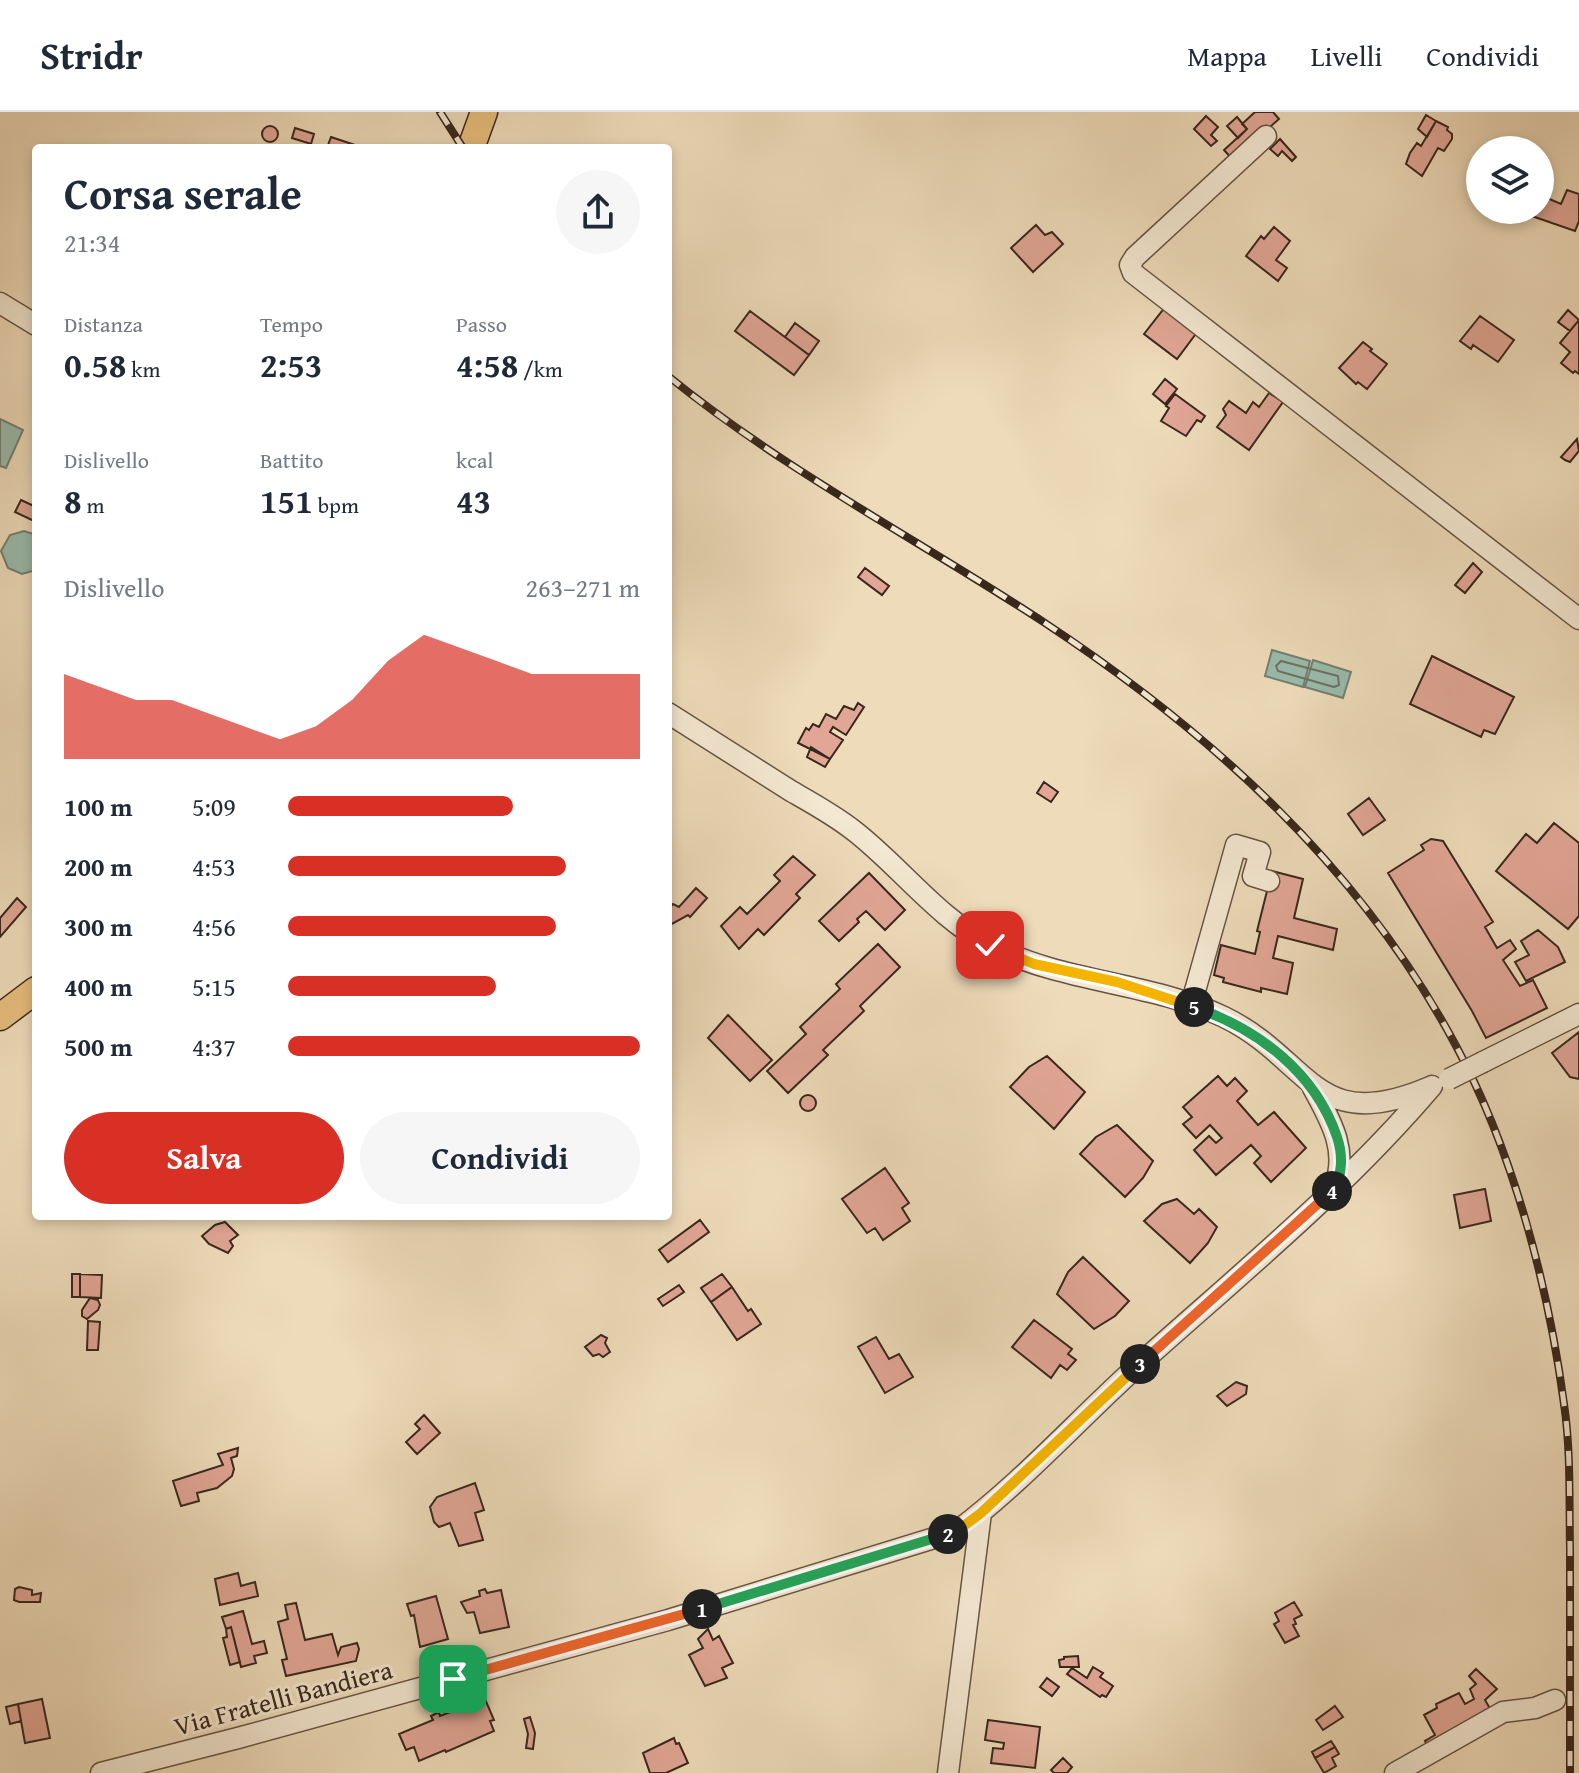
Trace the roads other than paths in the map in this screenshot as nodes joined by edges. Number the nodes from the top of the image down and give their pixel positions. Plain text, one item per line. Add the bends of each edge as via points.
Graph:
1 (1266, 136) dead end
2 (0, 303) edge
3 (32, 323) edge
4 (1579, 619) edge
5 (672, 716) edge
6 (1269, 881) dead end
7 (32, 993) edge
8 (1191, 1005) junction
9 (1579, 1014) edge
10 (0, 1017) edge
11 (1440, 1082) junction
12 (1311, 1084) junction
13 (1382, 1103) junction
14 (1392, 1133) junction
15 (1334, 1189) junction
16 (981, 1513) junction
17 (1555, 1700) dead end
18 (101, 1773) edge
19 (948, 1773) edge
20 (1395, 1773) edge

1 - 4 street via 1135,257 1133,273
2 - 3 street
5 - 8 street via 851,828 944,913 990,945 1034,964
6 - 8 street via 1253,876 1260,852 1236,845
7 - 10 main road
8 - 12 street via 1247,1031
9 - 11 street, bridge
11 - 13 street
11 - 14 street, Via Fratelli Bandiera
12 - 13 street via 1340,1101
12 - 15 street via 1340,1146
13 - 14 street
14 - 15 street, Via Fratelli Bandiera
15 - 16 street, Via Fratelli Bandiera
16 - 18 street, Via Fratelli Bandiera via 957,1531 668,1620
16 - 19 street
17 - 20 street via 1503,1712

